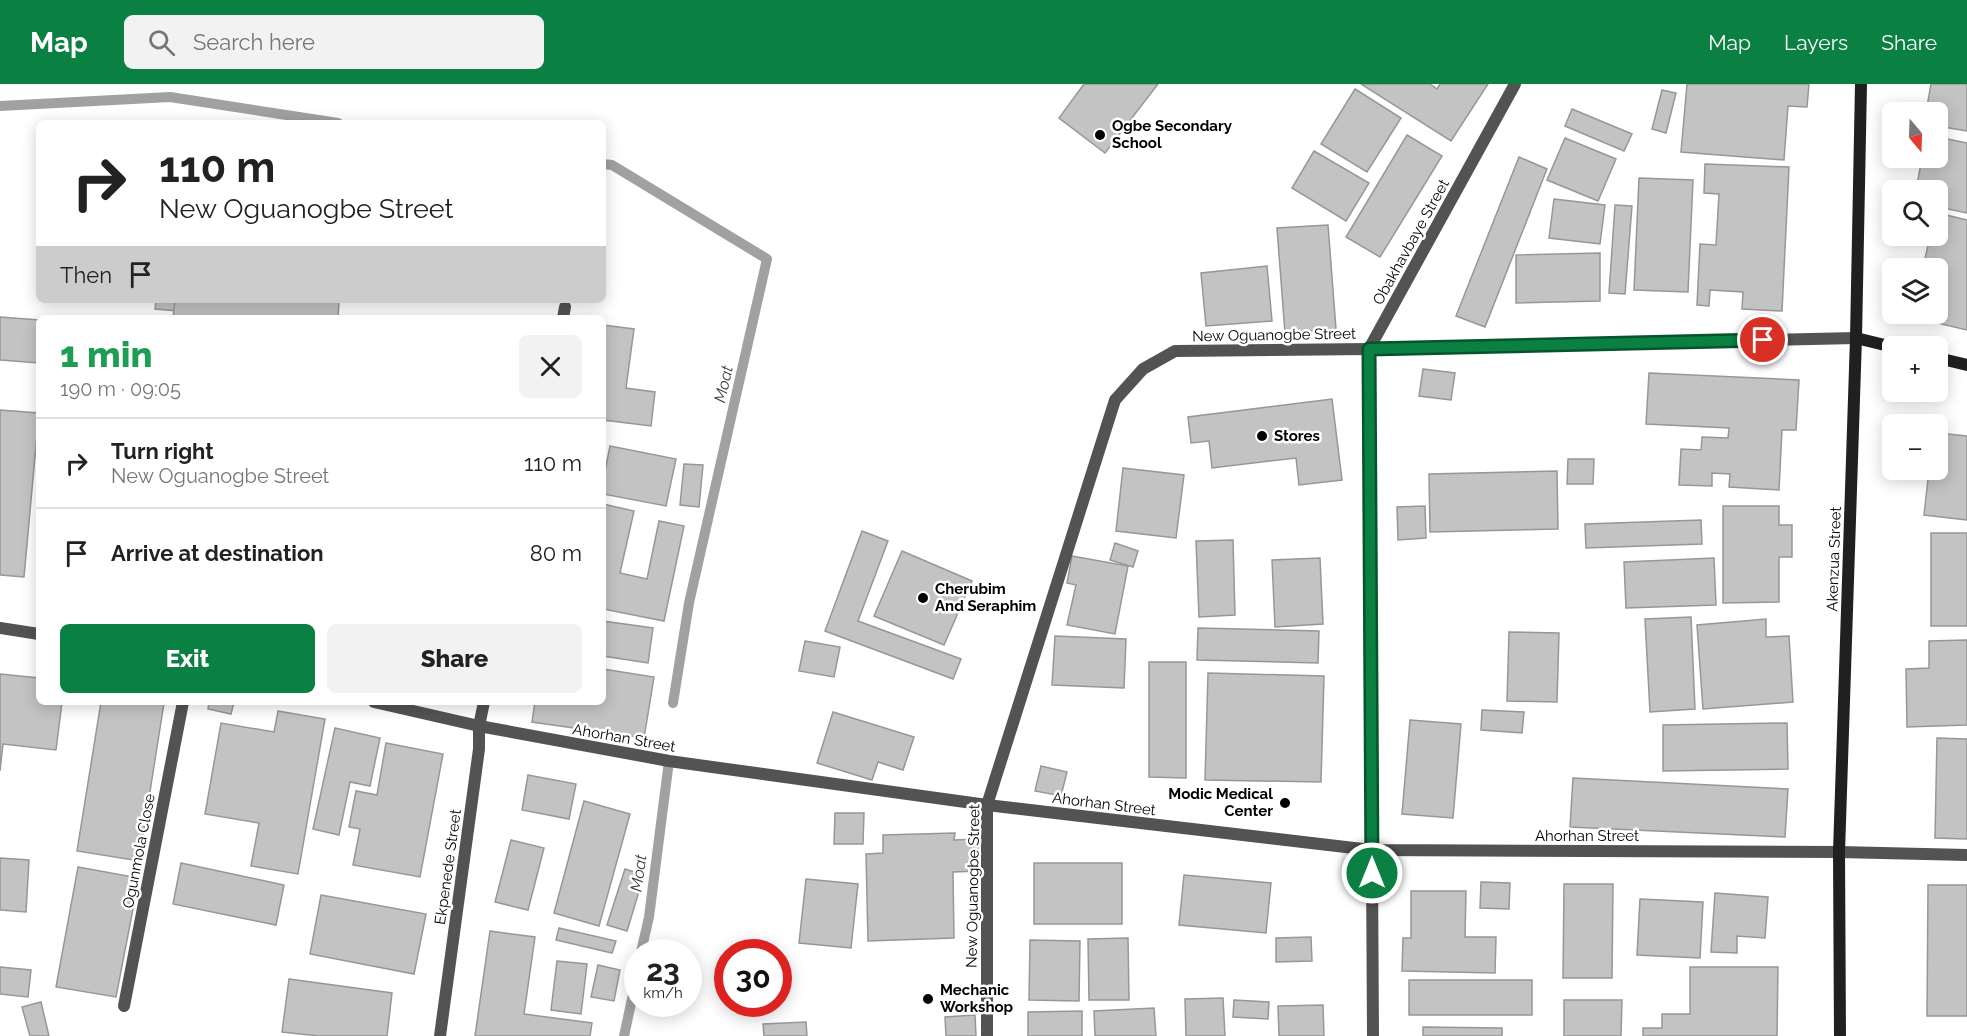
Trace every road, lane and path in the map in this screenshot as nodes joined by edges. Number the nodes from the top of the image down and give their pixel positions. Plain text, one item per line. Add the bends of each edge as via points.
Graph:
1 (1515, 84) edge
2 (1861, 84) edge
3 (1856, 338) junction
4 (1882, 344) edge
5 (1369, 349) junction
6 (1948, 360) edge
7 (1967, 365) edge
8 (0, 628) edge
9 (36, 634) edge
10 (182, 705) edge
11 (387, 705) edge
12 (483, 705) edge
13 (479, 726) junction
14 (987, 806) junction
15 (1371, 850) junction
16 (1839, 852) junction
17 (1967, 855) edge
18 (124, 1006) dead end
19 (440, 1036) edge
20 (987, 1036) edge
21 (1373, 1036) edge
22 (1840, 1036) edge

1 - 5 street, Obakhavbaye Street
2 - 3 street, Akenzua Street
3 - 4 street
3 - 5 street, New Oguanogbe Street
3 - 16 street, Akenzua Street
5 - 14 street, New Oguanogbe Street via 1176,351 1143,369 1114,400
5 - 15 street, Obakhavbaye Street
6 - 7 street
8 - 9 street
10 - 18 street, Ogunmola Close
11 - 13 street, Ahorhan Street
12 - 13 street, Ekpenede Street
13 - 14 street, Ahorhan Street via 669,761
13 - 19 street, Ekpenede Street
14 - 15 street, Ahorhan Street
14 - 20 street, New Oguanogbe Street
15 - 16 street, Ahorhan Street
15 - 21 street, Obakhavbaye Street
16 - 17 street, Ahorhan Street
16 - 22 street, Akenzua Street

